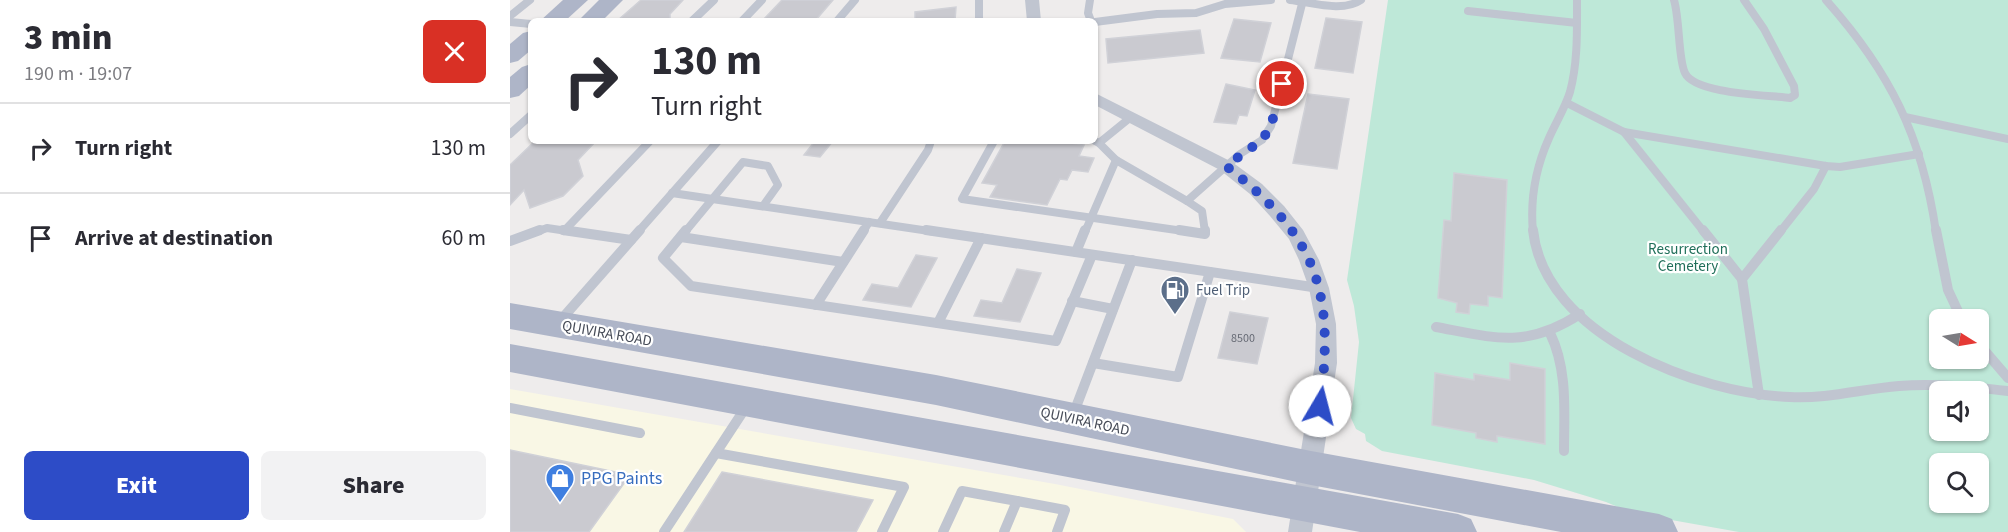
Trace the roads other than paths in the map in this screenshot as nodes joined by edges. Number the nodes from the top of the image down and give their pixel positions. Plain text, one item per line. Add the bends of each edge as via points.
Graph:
1 (530, 0) edge
2 (577, 0) edge
3 (612, 0) edge
4 (714, 0) edge
5 (762, 0) edge
6 (855, 0) edge
7 (979, 0) edge
8 (1032, 0) edge
9 (1090, 0) edge
10 (1271, 0) edge
11 (1290, 0) edge
12 (1303, 0) edge
13 (1361, 0) edge
14 (1577, 0) edge
15 (1674, 0) edge
16 (1744, 0) edge
17 (1826, 0) edge
18 (1468, 11) dead end
19 (510, 16) edge
20 (555, 18) edge
21 (592, 18) edge
22 (695, 18) edge
23 (745, 18) edge
24 (840, 18) edge
25 (979, 18) edge
26 (1034, 18) edge
27 (1091, 18) edge
28 (1098, 21) edge
29 (510, 22) edge
30 (1577, 23) junction
31 (528, 24) edge
32 (528, 41) edge
33 (510, 56) edge
34 (528, 75) edge
35 (510, 90) edge
36 (1098, 100) edge
37 (1566, 103) junction
38 (1131, 117) junction
39 (1905, 117) junction
40 (528, 118) edge
41 (1624, 132) junction
42 (510, 134) edge
43 (2008, 139) edge
44 (1098, 141) edge
45 (647, 144) edge
46 (715, 144) edge
47 (930, 144) edge
48 (992, 144) edge
49 (1098, 144) edge
50 (1919, 154) junction
51 (1116, 160) junction
52 (1226, 166) junction
53 (1826, 166) junction
54 (672, 193) junction
55 (713, 199) junction
56 (1187, 201) junction
57 (763, 206) junction
58 (1090, 218) junction
59 (869, 222) junction
60 (880, 223) junction
61 (564, 231) junction
62 (681, 237) junction
63 (981, 238) junction
64 (631, 240) junction
65 (510, 241) edge
66 (1076, 252) junction
67 (1092, 255) junction
68 (1132, 260) junction
69 (843, 262) junction
70 (1210, 272) junction
71 (1742, 279) junction
72 (1319, 288) junction
73 (1072, 301) junction
74 (816, 305) junction
75 (1113, 309) junction
76 (1957, 309) edge
77 (1580, 314) junction
78 (510, 316) edge
79 (938, 323) junction
80 (569, 326) junction
81 (1436, 327) dead end
82 (1550, 333) junction
83 (510, 344) edge
84 (1989, 356) edge
85 (510, 358) edge
86 (1093, 363) junction
87 (2008, 378) edge
88 (2008, 391) edge
89 (1759, 395) junction
90 (749, 402) junction
91 (510, 408) edge
92 (1072, 418) junction
93 (640, 433) dead end
94 (1564, 451) dead end
95 (716, 453) junction
96 (1017, 501) junction
97 (1305, 501) edge
98 (664, 532) edge
99 (882, 532) edge
100 (944, 532) edge
101 (1004, 532) edge
102 (1057, 532) edge
103 (1458, 532) edge
104 (1659, 532) edge

1 - 19 lane
2 - 20 main road
3 - 21 main road
4 - 22 lane
5 - 23 lane
6 - 24 lane
7 - 25 lane
8 - 26 street
9 - 27 lane
10 - 28 lane via 1225,4 1196,13
11 - 12 lane
12 - 13 lane via 1347,6
12 - 52 lane via 1271,126 1262,140
14 - 30 lane
15 - 16 lane via 1684,72 1691,82 1706,88 1790,98 1795,95 1794,86
17 - 39 lane via 1861,43
18 - 30 lane
29 - 31 lane
30 - 37 lane
32 - 33 main road
34 - 35 main road
36 - 38 street
37 - 41 lane
37 - 77 lane via 1538,168 1532,228 1538,255 1550,279
38 - 44 lane
38 - 52 street
39 - 43 lane
39 - 50 lane
40 - 42 lane
41 - 53 lane
41 - 71 lane
45 - 61 lane
46 - 54 lane
47 - 60 lane
48 - 58 lane via 962,199
49 - 51 lane
50 - 53 lane
50 - 76 lane via 1929,184 1948,289
51 - 56 lane
51 - 58 lane
52 - 56 lane
52 - 72 street via 1256,189 1296,235
53 - 71 lane via 1814,189
54 - 55 lane
54 - 64 lane
55 - 57 lane
55 - 57 lane via 743,162 768,166 778,185
55 - 62 lane
56 - 58 lane via 1202,211 1204,234
57 - 59 lane
58 - 66 lane
59 - 60 lane
59 - 69 lane
60 - 63 lane
61 - 64 lane
61 - 65 lane via 547,228
62 - 69 lane
62 - 74 lane via 663,258 691,286
63 - 66 lane
63 - 79 lane
64 - 80 lane
66 - 67 lane
67 - 68 lane
67 - 73 lane
68 - 70 lane
68 - 75 lane
69 - 74 lane
70 - 72 lane
70 - 86 lane via 1178,376
71 - 89 lane
72 - 97 street via 1326,324 1326,363
73 - 75 lane
73 - 79 lane via 1056,341
74 - 79 lane
75 - 86 lane
77 - 82 lane
77 - 89 lane via 1648,363 1680,376
78 - 80 main road, QUIVIRA ROAD
80 - 83 main road
80 - 92 main road, QUIVIRA ROAD via 936,390
81 - 82 lane via 1508,339
82 - 94 lane via 1562,360
84 - 87 lane
85 - 90 main road, QUIVIRA ROAD
86 - 92 lane
88 - 89 lane via 1913,385 1809,397
90 - 95 lane
90 - 97 main road, QUIVIRA ROAD
91 - 93 lane
92 - 97 main road, QUIVIRA ROAD
95 - 98 lane
95 - 99 lane via 904,487
96 - 100 lane via 962,491
96 - 101 lane
96 - 102 lane via 1065,510
97 - 103 main road, QUIVIRA ROAD
97 - 104 main road, QUIVIRA ROAD

